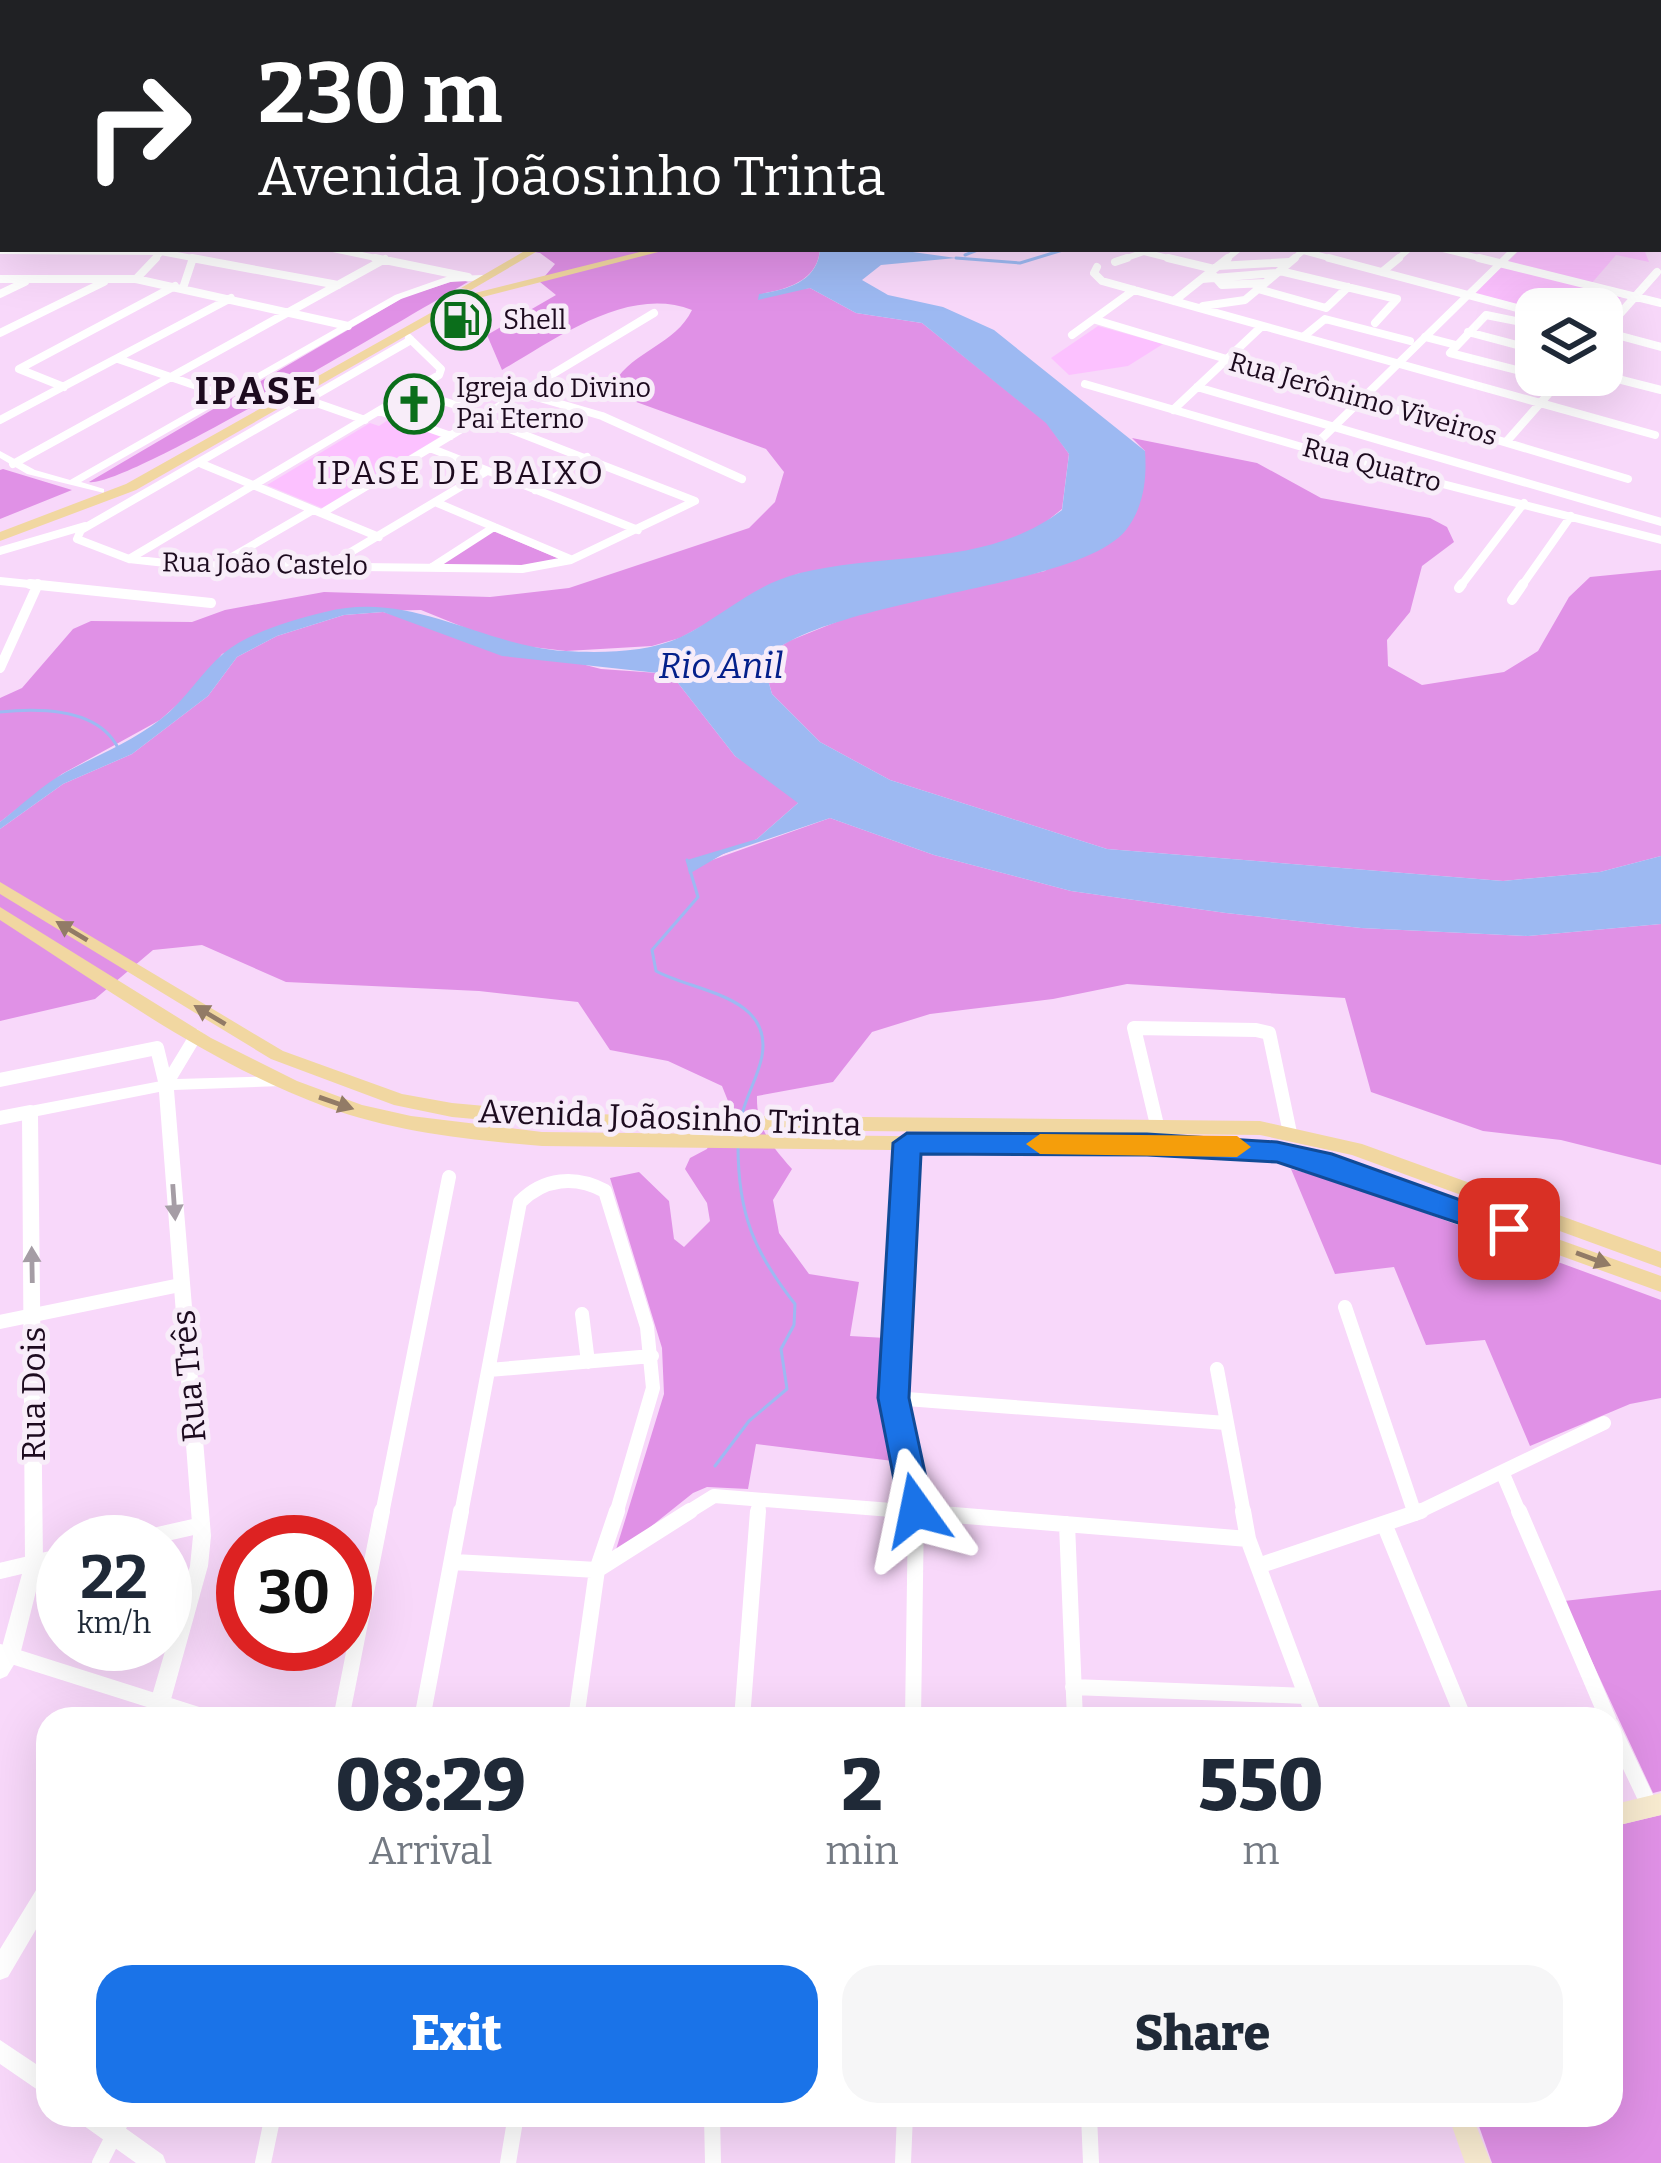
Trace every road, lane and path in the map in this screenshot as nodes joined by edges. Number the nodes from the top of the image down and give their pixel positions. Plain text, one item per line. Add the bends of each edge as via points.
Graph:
1 (166, 252) edge
2 (171, 252) edge
3 (349, 252) edge
4 (531, 252) edge
5 (651, 252) edge
6 (1236, 252) edge
7 (1298, 252) edge
8 (1307, 252) edge
9 (1405, 252) edge
10 (1455, 252) edge
11 (1501, 252) edge
12 (1511, 252) edge
13 (193, 257) junction
14 (385, 259) junction
15 (1115, 262) dead end
16 (1290, 262) junction
17 (1496, 262) junction
18 (1097, 266) dead end
19 (1216, 271) junction
20 (1279, 272) junction
21 (1382, 272) junction
22 (1657, 272) dead end
23 (476, 278) junction
24 (0, 279) edge
25 (31, 279) junction
26 (110, 279) junction
27 (136, 279) junction
28 (338, 285) junction
29 (179, 287) junction
30 (1348, 287) junction
31 (1134, 290) junction
32 (1256, 291) junction
33 (0, 294) edge
34 (1463, 294) junction
35 (1635, 297) junction
36 (232, 298) junction
37 (1175, 300) junction
38 (1661, 303) edge
39 (1192, 307) junction
40 (1515, 308) edge
41 (293, 310) junction
42 (1623, 310) edge
43 (653, 313) dead end
44 (1096, 320) junction
45 (1515, 320) edge
46 (1348, 324) junction
47 (348, 326) junction
48 (1262, 326) junction
49 (1371, 326) junction
50 (1468, 332) junction
51 (0, 333) edge
52 (1072, 335) dead end
53 (1427, 335) junction
54 (1661, 336) edge
55 (407, 337) junction
56 (1303, 337) junction
57 (1623, 337) edge
58 (1410, 341) junction
59 (1458, 343) junction
60 (1326, 344) junction
61 (1515, 344) edge
62 (1657, 345) edge
63 (1347, 350) junction
64 (353, 351) junction
65 (118, 358) junction
66 (1225, 358) junction
67 (1394, 362) junction
68 (1515, 370) edge
69 (341, 372) junction
70 (170, 377) junction
71 (1623, 381) edge
72 (1085, 384) dead end
73 (64, 387) junction
74 (1197, 387) junction
75 (411, 391) junction
76 (1661, 391) edge
77 (519, 392) junction
78 (226, 396) junction
79 (1546, 396) edge
80 (1358, 397) junction
81 (304, 399) junction
82 (1540, 403) junction
83 (255, 407) junction
84 (462, 407) dead end
85 (1173, 410) junction
86 (379, 411) junction
87 (481, 418) junction
88 (0, 420) edge
89 (364, 420) junction
90 (241, 428) junction
91 (1326, 429) junction
92 (1654, 435) dead end
93 (451, 436) junction
94 (1357, 436) junction
95 (1507, 441) junction
96 (1400, 446) junction
97 (430, 448) junction
98 (1306, 448) junction
99 (0, 454) edge
100 (587, 457) junction
101 (1340, 458) junction
102 (1439, 460) junction
103 (13, 464) junction
104 (202, 464) junction
105 (1381, 468) junction
106 (488, 471) junction
107 (742, 479) dead end
108 (1425, 479) junction
109 (1628, 479) dead end
110 (72, 483) junction
111 (257, 486) junction
112 (100, 490) junction
113 (535, 490) junction
114 (435, 502) junction
115 (1524, 503) junction
116 (1585, 503) junction
117 (317, 512) junction
118 (1575, 517) junction
119 (1661, 522) edge
120 (89, 526) junction
121 (494, 527) junction
122 (0, 528) edge
123 (638, 530) junction
124 (0, 537) edge
125 (379, 537) junction
126 (1661, 540) edge
127 (0, 551) edge
128 (129, 559) junction
129 (571, 560) junction
130 (217, 565) junction
131 (328, 565) junction
132 (432, 567) junction
133 (0, 581) edge
134 (38, 584) junction
135 (1459, 588) dead end
136 (1512, 601) dead end
137 (211, 603) dead end
138 (0, 668) edge
139 (0, 887) edge
140 (0, 912) edge
141 (197, 1034) junction
142 (0, 1080) edge
143 (281, 1082) junction
144 (166, 1085) junction
145 (30, 1112) junction
146 (0, 1118) edge
147 (1157, 1125) junction
148 (685, 1131) junction
149 (864, 1133) junction
150 (1291, 1133) junction
151 (907, 1143) junction
152 (449, 1178) dead end
153 (1661, 1260) edge
154 (1661, 1284) edge
155 (180, 1285) junction
156 (1346, 1307) dead end
157 (583, 1314) dead end
158 (33, 1316) junction
159 (0, 1322) edge
160 (652, 1356) junction
161 (588, 1362) junction
162 (1216, 1369) dead end
163 (489, 1370) junction
164 (893, 1398) junction
165 (1226, 1423) junction
166 (1604, 1423) dead end
167 (1503, 1474) junction
168 (759, 1500) junction
169 (916, 1510) junction
170 (1415, 1514) junction
171 (1067, 1524) junction
172 (202, 1525) junction
173 (1385, 1526) junction
174 (192, 1527) edge
175 (1248, 1539) junction
176 (454, 1562) junction
177 (34, 1563) junction
178 (1258, 1566) junction
179 (596, 1570) junction
180 (0, 1571) edge
181 (3, 1658) edge
182 (1073, 1688) junction
183 (1306, 1696) junction
184 (144, 1707) edge
185 (156, 1707) edge
186 (343, 1707) edge
187 (424, 1707) edge
188 (578, 1707) edge
189 (743, 1707) edge
190 (913, 1707) edge
191 (1074, 1707) edge
192 (1310, 1707) edge
193 (1459, 1707) edge
194 (1604, 1707) edge
195 (1623, 1745) edge
196 (1656, 1805) edge
197 (1623, 1813) edge
198 (36, 1909) edge
199 (0, 1969) edge
200 (0, 2051) edge
201 (36, 2077) edge
202 (118, 2127) edge
203 (121, 2127) edge
204 (270, 2127) edge
205 (514, 2127) edge
206 (711, 2127) edge
207 (904, 2127) edge
208 (1089, 2127) edge
209 (1464, 2127) edge
210 (100, 2163) edge
211 (154, 2163) edge
212 (263, 2163) edge
213 (508, 2163) edge
214 (709, 2163) edge
215 (903, 2163) edge
216 (1090, 2163) edge
217 (1478, 2163) edge

1 - 27 street
2 - 13 street
3 - 14 street
4 - 23 main road
5 - 55 main road via 463,299
6 - 19 street
7 - 16 street
8 - 21 street
9 - 21 street
10 - 17 street
11 - 17 street
12 - 17 street
13 - 28 street
13 - 29 street
14 - 23 street
14 - 28 street
15 - 19 street via 1144,252
16 - 19 street
16 - 20 street
17 - 34 street
17 - 35 street
18 - 31 street via 1102,281
19 - 20 street
19 - 32 street via 1223,286
19 - 37 street
20 - 30 street
20 - 32 street
21 - 34 street
22 - 35 street
23 - 47 street via 410,292
23 - 64 main road
24 - 25 street
25 - 26 street
25 - 33 street
26 - 27 street
26 - 51 street
27 - 29 street
28 - 41 street
29 - 36 street
29 - 73 street via 19,369
30 - 32 street via 1323,309
30 - 49 street via 1397,299
31 - 37 street
31 - 44 street
32 - 37 street
32 - 39 street
34 - 40 street
34 - 53 street
34 - 58 street
35 - 38 street
35 - 42 street
36 - 41 street
36 - 65 street
37 - 39 street
39 - 48 street
41 - 47 street
41 - 70 street
43 - 77 street
44 - 52 street
44 - 66 street, Rua Jerônimo Viveiros
45 - 50 street via 1490,314
46 - 49 street
46 - 56 street via 1324,319
46 - 60 street
47 - 78 street
48 - 56 street
48 - 66 street
49 - 58 street
49 - 63 street
50 - 59 street
50 - 61 street
53 - 59 street
53 - 67 street
54 - 62 street
55 - 69 main road
55 - 75 street via 441,369
55 - 81 street
56 - 60 street
57 - 62 street
58 - 67 street
59 - 68 street via 1451,354
60 - 63 street
63 - 67 street
64 - 69 main road via 362,354
64 - 83 main road
65 - 70 street
65 - 73 street
66 - 74 street
66 - 80 street, Rua Jerônimo Viveiros
67 - 80 street
67 - 82 street
69 - 81 main road
70 - 78 street
70 - 103 street
71 - 76 street
72 - 85 street, Rua Quatro
73 - 88 street
74 - 85 street
74 - 91 street
75 - 84 street
75 - 86 street
77 - 87 street
77 - 107 street via 602,416
78 - 110 street
79 - 82 street
80 - 91 street
80 - 95 street, Rua Jerônimo Viveiros
81 - 89 street
81 - 90 main road
81 - 104 street
82 - 92 street
82 - 95 street
83 - 90 main road via 236,422
83 - 112 main road
85 - 98 street, Rua Quatro
86 - 89 street
86 - 93 street
87 - 93 street
87 - 100 street
89 - 111 street
90 - 124 main road via 96,503
91 - 94 street
91 - 98 street
93 - 97 street
94 - 96 street
94 - 101 street
95 - 109 street, Rua Jerônimo Viveiros
96 - 102 street
96 - 105 street
97 - 106 street
97 - 117 street
98 - 101 street, Rua Quatro
99 - 103 street
100 - 113 street
100 - 123 street, Rua João Castelo via 693,498
101 - 105 street, Rua Quatro
102 - 108 street
102 - 116 street
103 - 110 street
104 - 111 street
104 - 120 street
105 - 108 street, Rua Quatro
106 - 113 street
106 - 114 street
108 - 115 street, Rua Quatro
110 - 112 street
111 - 117 street
111 - 128 street
112 - 122 main road
113 - 123 street
114 - 121 street
114 - 125 street
115 - 118 street, Rua Quatro
115 - 135 street
116 - 118 street
116 - 119 street
117 - 125 street
117 - 130 street
118 - 126 street, Rua Quatro
118 - 136 street
120 - 127 street
120 - 128 street, Rua João Castelo via 77,539
121 - 129 street
121 - 132 street
123 - 129 street, Rua João Castelo
125 - 131 street
128 - 130 street, Rua João Castelo
129 - 132 street, Rua João Castelo via 522,569
130 - 131 street, Rua João Castelo
131 - 132 street, Rua João Castelo
133 - 134 street
134 - 137 street
134 - 138 street
148 -> 139 main road, Avenida Joãosinho Trinta via 400,1100 278,1055
140 - 141 main road, Avenida Joãosinho Trinta
141 - 143 main road, Avenida Joãosinho Trinta
141 - 144 street
142 - 144 street via 157,1048
143 - 144 street
143 -> 148 main road, Avenida Joãosinho Trinta via 375,1116 444,1130 542,1139
144 - 145 street
144 -> 155 street, Rua Três
145 - 146 street
158 -> 145 street, Rua Dois
147 - 149 main road, Avenida Joãosinho Trinta
147 - 150 main road, Avenida Joãosinho Trinta
147 - 150 street via 1134,1028 1256,1030 1269,1033
148 - 149 main road, Avenida Joãosinho Trinta
149 - 151 main road, Avenida Joãosinho Trinta
150 - 153 main road, Avenida Joãosinho Trinta via 1355,1148
151 -> 154 main road, Avenida Joãosinho Trinta via 1277,1152
151 - 164 street
152 - 186 street
155 - 158 street
155 - 172 street, Rua Três
156 - 170 street
157 - 161 street
158 - 159 street
158 - 177 street, Rua Dois
160 - 161 street
160 - 163 street via 605,1191 556,1180 520,1202
160 - 179 street via 647,1421
161 - 163 street
162 - 165 street
163 - 176 street
164 - 165 street
164 - 169 street
165 - 175 street
166 - 167 street
167 - 170 street
167 - 194 street
168 - 169 street
168 - 179 street via 707,1498
168 - 189 street
169 - 171 street
169 - 190 street
170 - 173 street
171 - 175 street
171 - 182 street
172 - 174 street
172 - 185 street, Rua Três via 199,1566
173 - 178 street
173 - 193 street
175 - 178 street
176 - 179 street
176 - 187 street
177 - 180 street
177 - 181 street, Rua Dois
178 - 183 street
179 - 188 street
181 - 184 street
182 - 183 street
182 - 191 street
183 - 192 street
195 - 196 street
196 - 197 main road
198 - 199 street
200 - 201 street
202 - 210 street
203 - 211 street
204 - 212 street
205 - 213 street
206 - 214 street
207 - 215 street
208 - 216 street
209 - 217 main road

